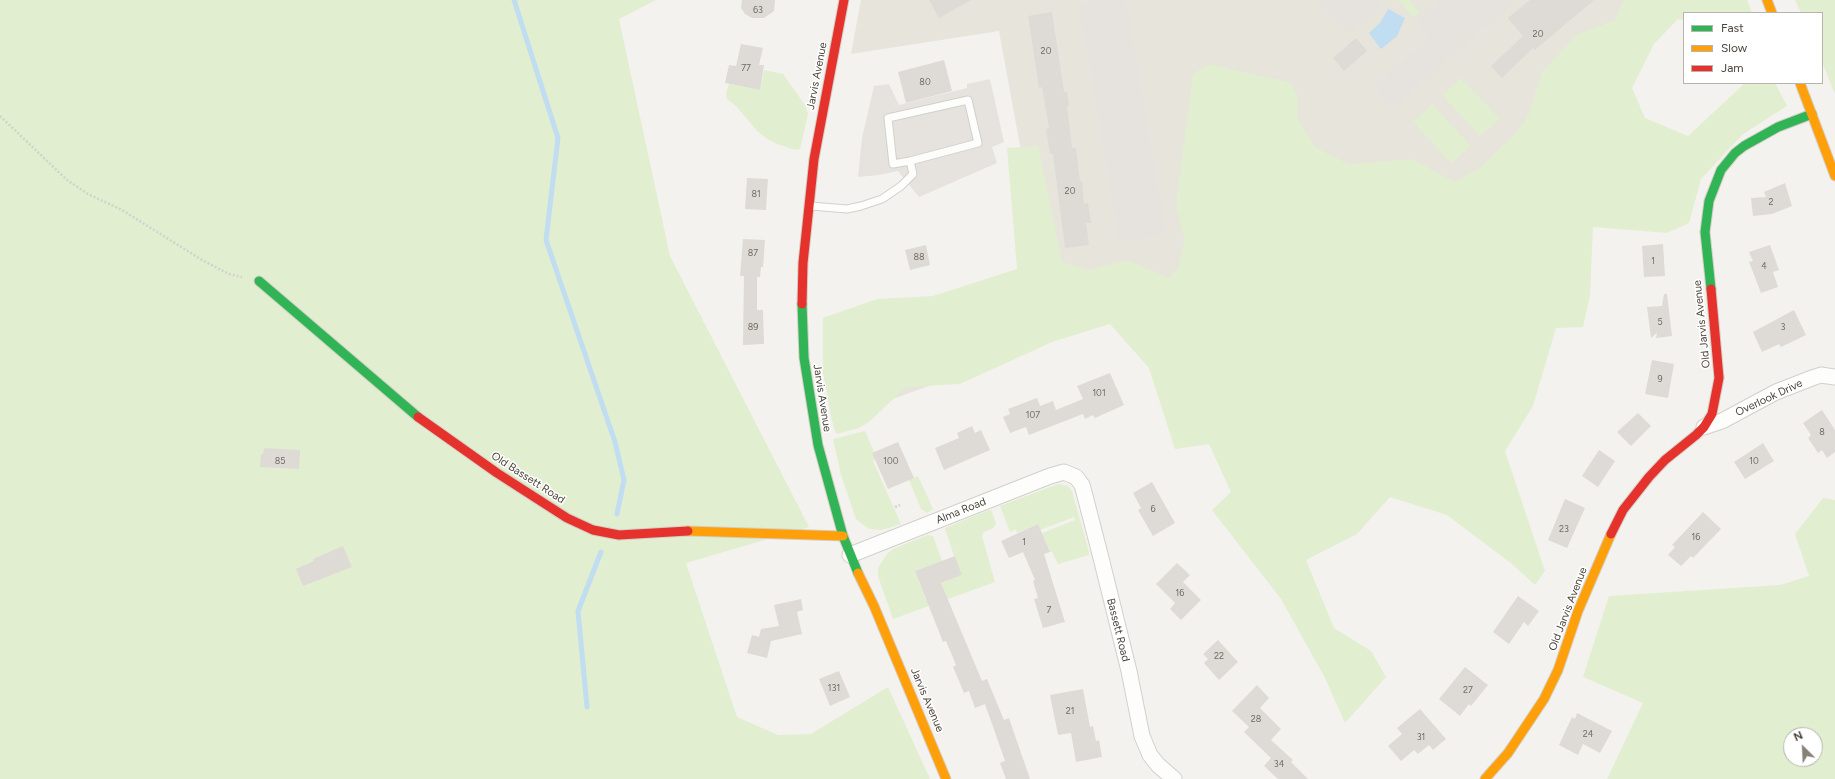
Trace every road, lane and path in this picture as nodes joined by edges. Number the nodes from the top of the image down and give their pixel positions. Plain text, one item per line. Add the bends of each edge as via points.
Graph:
1 (844, 0) edge
2 (1767, 0) edge
3 (1772, 12) edge
4 (1800, 84) edge
5 (1812, 114) junction
6 (0, 116) edge
7 (910, 161) junction
8 (1835, 176) edge
9 (809, 205) junction
10 (259, 281) joint
11 (1835, 377) edge
12 (1704, 427) junction
13 (1072, 474) joint
14 (900, 504) dead end
15 (895, 506) dead end
16 (843, 536) junction
17 (850, 554) junction
18 (946, 779) edge
19 (1174, 779) edge
20 (1485, 779) edge

1 - 9 street, Jarvis Avenue via 814,159
2 - 3 street
4 - 5 street
5 - 8 street
5 - 12 street, Old Jarvis Avenue via 1778,127 1735,153 1721,170 1711,193 1706,243 1719,378 1712,414
6 - 10 path via 67,180 88,194 122,210 229,274
7 - 7 lane via 893,164 888,118 968,100 978,143
7 - 9 lane via 913,174 882,199 847,208
9 - 16 street, Jarvis Avenue via 802,288 804,358 818,445
10 - 16 street, Old Bassett Road via 408,410 497,473 568,518 593,530 619,535 681,531
11 - 12 street, Overlook Drive via 1812,378 1776,392 1722,421
12 - 20 street, Old Jarvis Avenue via 1665,460 1623,510 1602,553 1578,611 1558,670 1544,699 1512,747
13 - 17 street, Alma Road via 1064,472 1050,476
13 - 19 street, Bassett Road via 1079,480 1085,496 1142,736 1150,755
14 - 15 path
16 - 17 street, Jarvis Avenue
17 - 18 street, Jarvis Avenue

